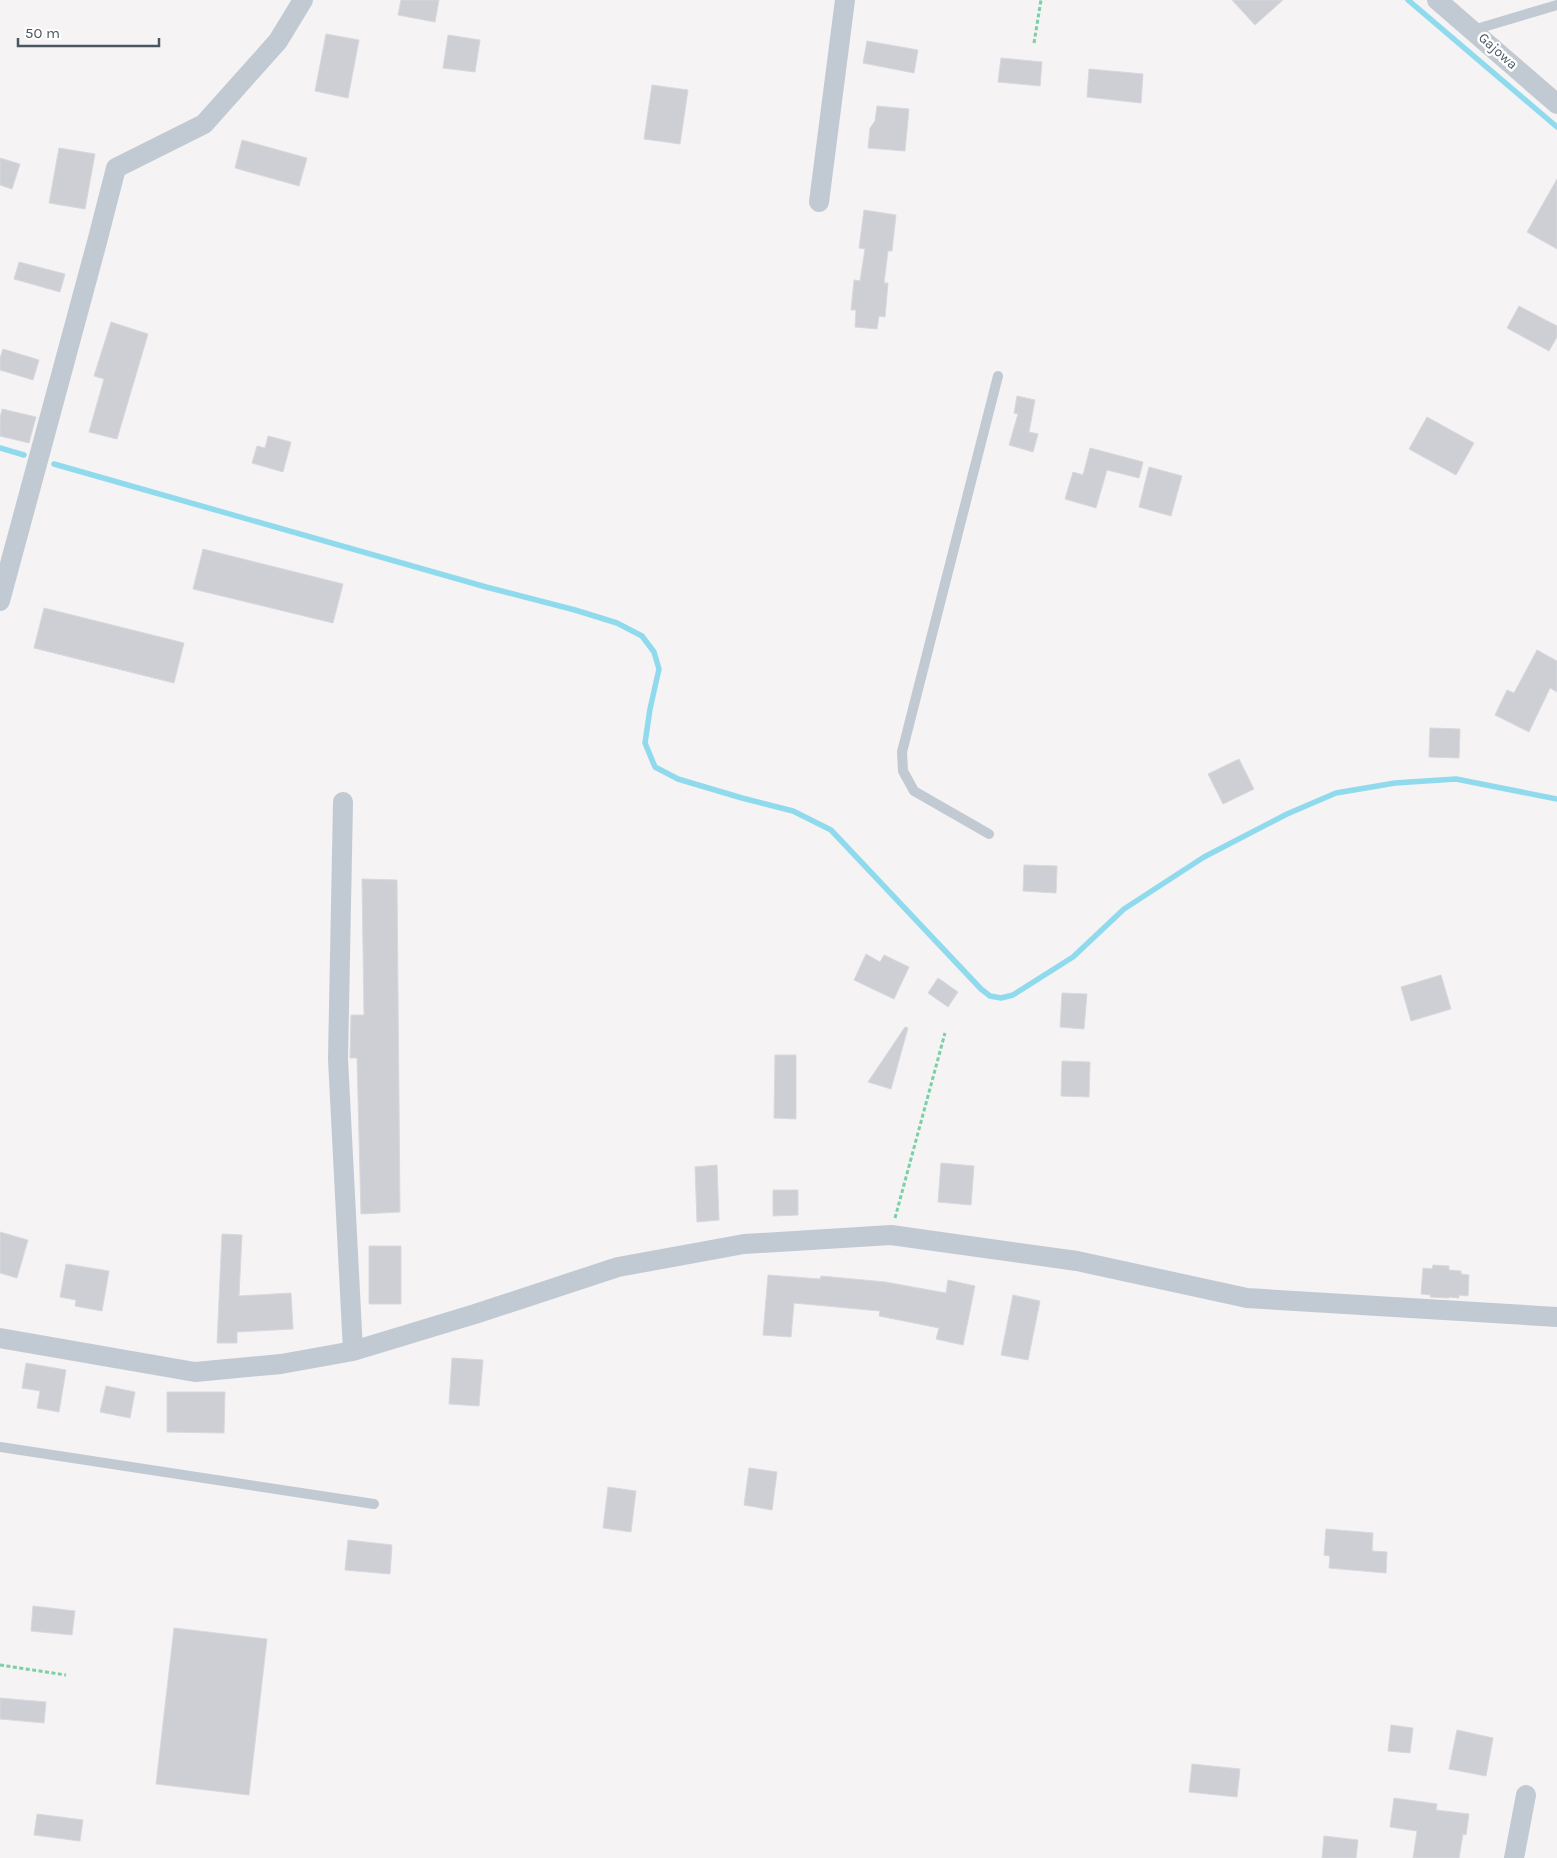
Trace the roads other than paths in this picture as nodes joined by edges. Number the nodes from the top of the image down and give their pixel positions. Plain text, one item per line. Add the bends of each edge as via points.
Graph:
1 (303, 0) edge
2 (845, 0) edge
3 (1437, 0) edge
4 (1557, 5) edge
5 (1473, 30) junction
6 (1557, 104) edge
7 (819, 202) dead end
8 (998, 376) dead end
9 (0, 601) edge
10 (343, 802) dead end
11 (989, 834) dead end
12 (1557, 1317) edge
13 (0, 1338) edge
14 (353, 1351) junction
15 (0, 1447) edge
16 (374, 1504) dead end
17 (1526, 1795) dead end
18 (1514, 1858) edge

1 - 9 street via 278,41 204,124 116,168
2 - 7 street
3 - 5 street, Gajowa
4 - 5 lane
5 - 6 street, Gajowa
8 - 11 lane via 902,752 903,771 914,790
10 - 14 street via 338,1059
12 - 14 street via 1247,1298 1077,1260 891,1235 744,1244 618,1267
13 - 14 street via 195,1372 282,1364
15 - 16 lane
17 - 18 street

